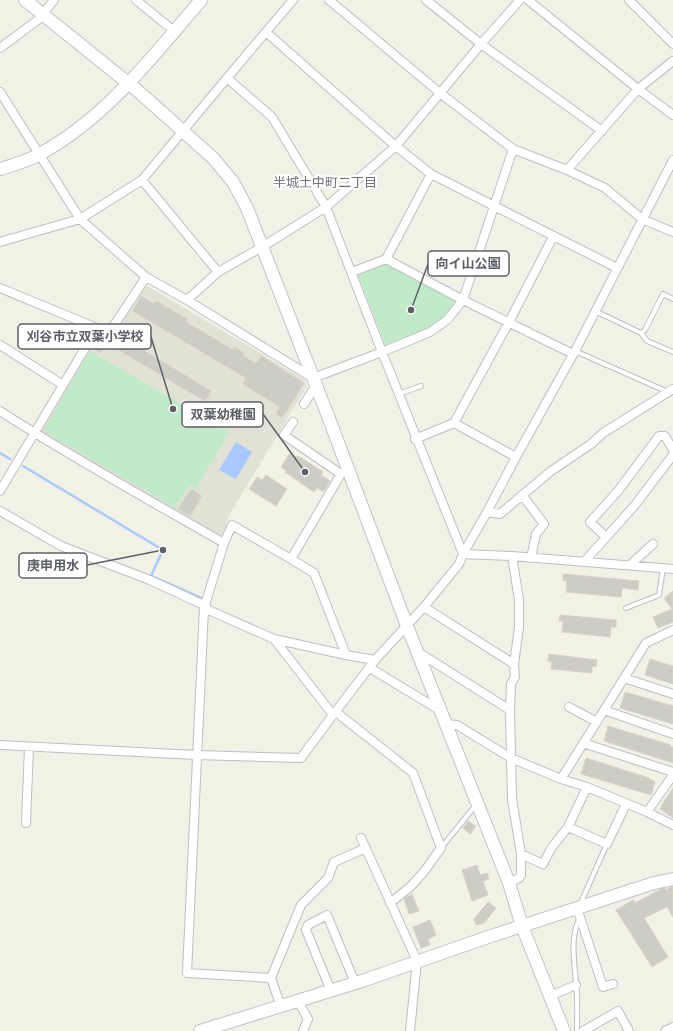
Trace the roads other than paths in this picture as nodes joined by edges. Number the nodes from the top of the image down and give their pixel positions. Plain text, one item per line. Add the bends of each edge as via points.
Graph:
1 (25, 0) edge
2 (54, 0) edge
3 (136, 0) edge
4 (201, 0) edge
5 (293, 0) edge
6 (329, 0) edge
7 (426, 0) edge
8 (520, 0) edge
9 (528, 0) edge
10 (629, 0) edge
11 (43, 15) junction
12 (174, 31) junction
13 (267, 33) junction
14 (481, 44) junction
15 (673, 44) edge
16 (0, 48) edge
17 (673, 61) edge
18 (227, 78) junction
19 (128, 83) junction
20 (638, 90) junction
21 (0, 92) edge
22 (440, 93) junction
23 (673, 115) edge
24 (184, 131) junction
25 (602, 131) junction
26 (396, 146) junction
27 (513, 149) junction
28 (39, 155) junction
29 (673, 160) edge
30 (0, 169) edge
31 (567, 170) junction
32 (431, 174) junction
33 (142, 180) junction
34 (493, 206) junction
35 (326, 207) junction
36 (80, 219) junction
37 (642, 219) junction
38 (673, 232) edge
39 (553, 237) junction
40 (0, 242) edge
41 (262, 247) junction
42 (386, 259) junction
43 (617, 268) junction
44 (218, 272) junction
45 (352, 272) junction
46 (146, 278) junction
47 (0, 288) edge
48 (673, 299) edge
49 (187, 300) junction
50 (463, 300) junction
51 (595, 311) junction
52 (509, 322) junction
53 (97, 328) junction
54 (641, 333) junction
55 (0, 345) edge
56 (382, 352) junction
57 (574, 352) junction
58 (673, 352) edge
59 (314, 382) junction
60 (63, 385) junction
61 (421, 386) dead end
62 (671, 390) edge
63 (399, 394) junction
64 (304, 404) dead end
65 (0, 411) edge
66 (293, 422) dead end
67 (454, 424) junction
68 (34, 433) junction
69 (415, 439) junction
70 (673, 450) edge
71 (673, 455) edge
72 (516, 457) junction
73 (344, 473) junction
74 (0, 491) edge
75 (522, 495) junction
76 (0, 510) edge
77 (487, 512) junction
78 (606, 537) junction
79 (224, 542) junction
80 (653, 544) dead end
81 (463, 554) junction
82 (512, 556) junction
83 (291, 558) junction
84 (531, 558) junction
85 (584, 562) junction
86 (630, 565) junction
87 (663, 568) junction
88 (673, 569) edge
89 (205, 607) junction
90 (424, 607) junction
91 (626, 608) dead end
92 (407, 626) junction
93 (673, 630) edge
94 (274, 639) junction
95 (418, 652) junction
96 (346, 655) junction
97 (375, 660) junction
98 (514, 664) junction
99 (370, 668) junction
100 (624, 678) junction
101 (673, 694) edge
102 (569, 707) dead end
103 (510, 710) junction
104 (604, 710) junction
105 (441, 711) junction
106 (335, 714) junction
107 (596, 722) junction
108 (446, 724) junction
109 (673, 734) edge
110 (583, 743) junction
111 (0, 745) edge
112 (29, 747) junction
113 (197, 755) junction
114 (511, 758) junction
115 (673, 773) edge
116 (561, 779) junction
117 (587, 787) junction
118 (477, 804) junction
119 (626, 804) junction
120 (647, 812) junction
121 (26, 824) dead end
122 (673, 825) edge
123 (568, 827) junction
124 (361, 838) dead end
125 (607, 844) junction
126 (366, 848) junction
127 (441, 848) junction
128 (521, 854) junction
129 (673, 879) edge
130 (509, 884) junction
131 (390, 903) junction
132 (580, 909) junction
133 (522, 926) junction
134 (416, 961) junction
135 (271, 978) junction
136 (355, 983) junction
137 (613, 984) dead end
138 (576, 985) junction
139 (331, 991) junction
140 (550, 996) junction
141 (298, 1001) junction
142 (282, 1006) junction
143 (673, 1027) edge
144 (200, 1031) edge
145 (303, 1031) edge
146 (410, 1031) edge
147 (564, 1031) edge
148 (577, 1031) edge
149 (583, 1031) edge
150 (629, 1031) edge
151 (665, 1031) edge

1 - 11 street
2 - 11 street
3 - 12 street
4 - 12 street
5 - 13 street
6 - 22 street
7 - 14 street
8 - 14 street
9 - 20 street
10 - 15 street
11 - 16 street
11 - 19 street
12 - 19 street
13 - 18 street
13 - 26 street
14 - 22 street
14 - 25 street
17 - 20 street
18 - 24 street
18 - 35 street via 272,117
19 - 24 street
19 - 28 street via 91,119
20 - 23 street
20 - 25 street
21 - 28 street
22 - 26 street
22 - 27 street
24 - 33 street
24 - 41 street via 213,158 233,182 247,208
25 - 31 street
26 - 32 street
26 - 35 street
27 - 31 street
27 - 34 street
28 - 30 street
28 - 36 street
29 - 37 street
31 - 37 street via 605,188
32 - 34 street
32 - 42 street
33 - 36 street
33 - 44 street
34 - 39 street
34 - 50 street
35 - 41 street
35 - 45 street
36 - 40 street
36 - 46 street
37 - 38 street
37 - 43 street
39 - 43 street
39 - 52 street
41 - 44 street
41 - 59 street
42 - 45 street
42 - 50 street
43 - 51 street
44 - 49 street
45 - 56 street
46 - 49 street
46 - 53 street via 109,334
47 - 53 street
48 - 54 lane via 663,294 645,330
49 - 59 street
50 - 52 street
50 - 56 street via 447,320 430,332
51 - 54 lane
51 - 57 street
52 - 57 street
52 - 67 street
53 - 60 street
54 - 58 lane via 647,341
55 - 60 street
56 - 59 street
56 - 63 street
57 - 62 lane
57 - 72 street
59 - 64 street
59 - 73 street
60 - 68 street
61 - 63 lane
62 - 75 street via 603,433
63 - 69 street
65 - 68 street
66 - 73 street via 284,435
67 - 69 street
67 - 72 street
68 - 74 street
68 - 79 street via 131,491
69 - 81 street
70 - 78 street via 664,436 659,436 618,491 590,522
71 - 78 street via 635,505
72 - 77 street
73 - 83 street
73 - 92 street
75 - 77 street via 500,514
75 - 84 street via 544,524 536,534
76 - 89 street via 61,546 150,580
77 - 81 street
78 - 85 street
79 - 83 street via 232,525
79 - 89 street
80 - 86 street
81 - 82 street
81 - 90 street via 459,564
82 - 84 street
82 - 98 street via 519,600 519,626
83 - 96 street via 314,573
84 - 85 street
85 - 86 street
86 - 87 street
87 - 88 street
87 - 91 lane via 659,595
89 - 94 street
89 - 113 street
90 - 92 street
90 - 98 street
92 - 95 street
92 - 97 street
93 - 100 street via 646,643
94 - 96 street
94 - 106 street
95 - 103 street
95 - 105 street
96 - 97 street
97 - 99 street
98 - 103 street via 515,677 511,684
99 - 105 street
99 - 106 street
100 - 101 street
100 - 104 street
102 - 107 street
103 - 114 street
104 - 107 street
104 - 109 street
105 - 108 street
106 - 113 street via 301,758
106 - 127 street via 413,773
107 - 110 street
108 - 114 street via 457,725
108 - 118 street
110 - 115 street
110 - 116 street
111 - 112 street
112 - 113 street
112 - 121 street
113 - 135 street via 187,972
114 - 116 street
114 - 128 street via 512,799
115 - 120 street
116 - 117 street
117 - 119 street
117 - 123 street
118 - 127 lane
118 - 130 street
119 - 120 street
119 - 125 street
120 - 122 street
123 - 125 street
123 - 128 street via 552,847 543,864
124 - 126 street
125 - 132 lane
126 - 131 street
126 - 135 street via 334,862 328,878 301,905
127 - 131 street via 419,878
128 - 130 street via 521,875
129 - 132 street via 654,883
130 - 133 street
131 - 134 street
132 - 133 street
132 - 137 street via 603,987
132 - 138 lane via 575,925 573,962
133 - 134 street
133 - 140 street
134 - 136 street
134 - 146 street
135 - 142 street
136 - 139 street
136 - 139 street via 327,915 308,925 306,930
138 - 140 street
138 - 148 lane
139 - 141 street
140 - 147 street
141 - 142 street
141 - 145 street via 308,1019
142 - 144 street
143 - 151 street
149 - 150 street via 618,1011

